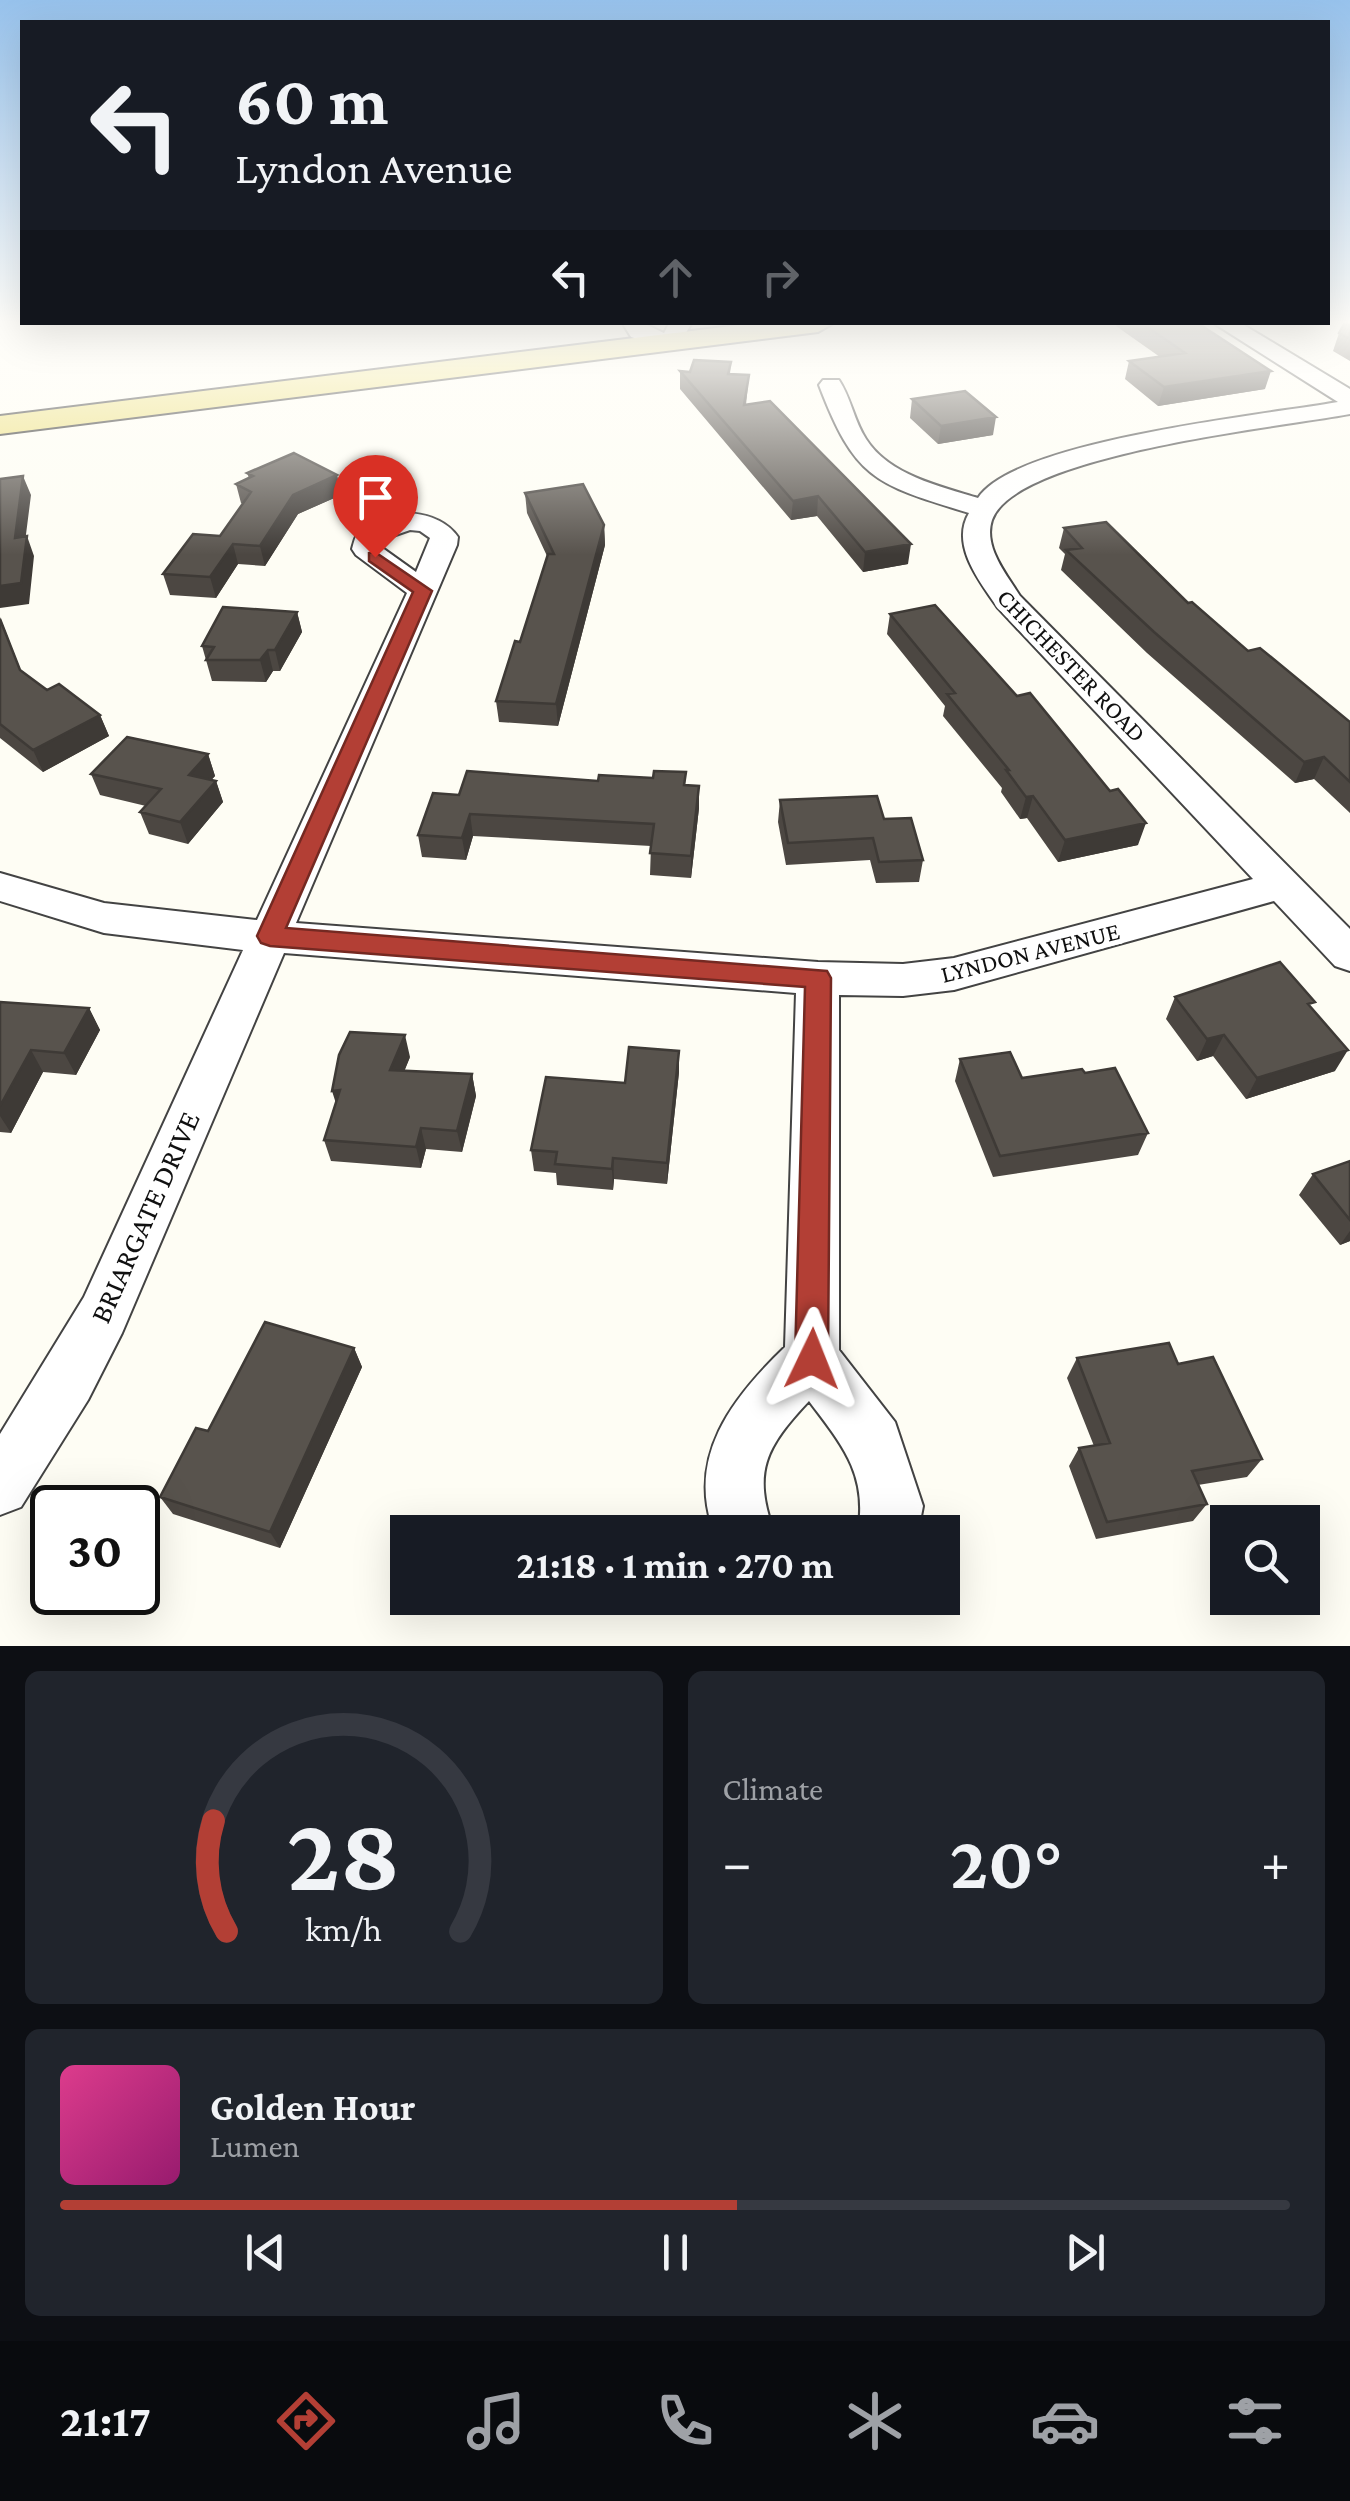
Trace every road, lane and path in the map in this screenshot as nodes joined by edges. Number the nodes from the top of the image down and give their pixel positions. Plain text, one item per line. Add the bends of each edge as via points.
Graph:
1 (177, 401) edge
2 (837, 401) edge
3 (1350, 408) edge
4 (0, 425) edge
5 (983, 508) junction
6 (423, 591) dead end
7 (1282, 885) junction
8 (0, 888) edge
9 (270, 936) junction
10 (1350, 955) edge
11 (818, 978) junction
12 (812, 1359) junction
13 (0, 1486) edge
14 (736, 1515) edge
15 (891, 1515) edge

1 - 4 main road
2 - 5 street via 856,444 870,458 922,490
3 - 5 street via 1067,457 1012,479
5 - 7 street, CHICHESTER ROAD via 976,543 992,582
6 - 9 street, BRIARGATE DRIVE
7 - 10 street, CHICHESTER ROAD
7 - 11 street, LYNDON AVENUE via 954,974
8 - 9 street, LYNDON AVENUE via 104,918
9 - 11 street, LYNDON AVENUE
9 - 13 street, BRIARGATE DRIVE via 103,1315
11 - 12 street
12 - 14 street via 748,1431 734,1458
12 - 15 street via 875,1442

